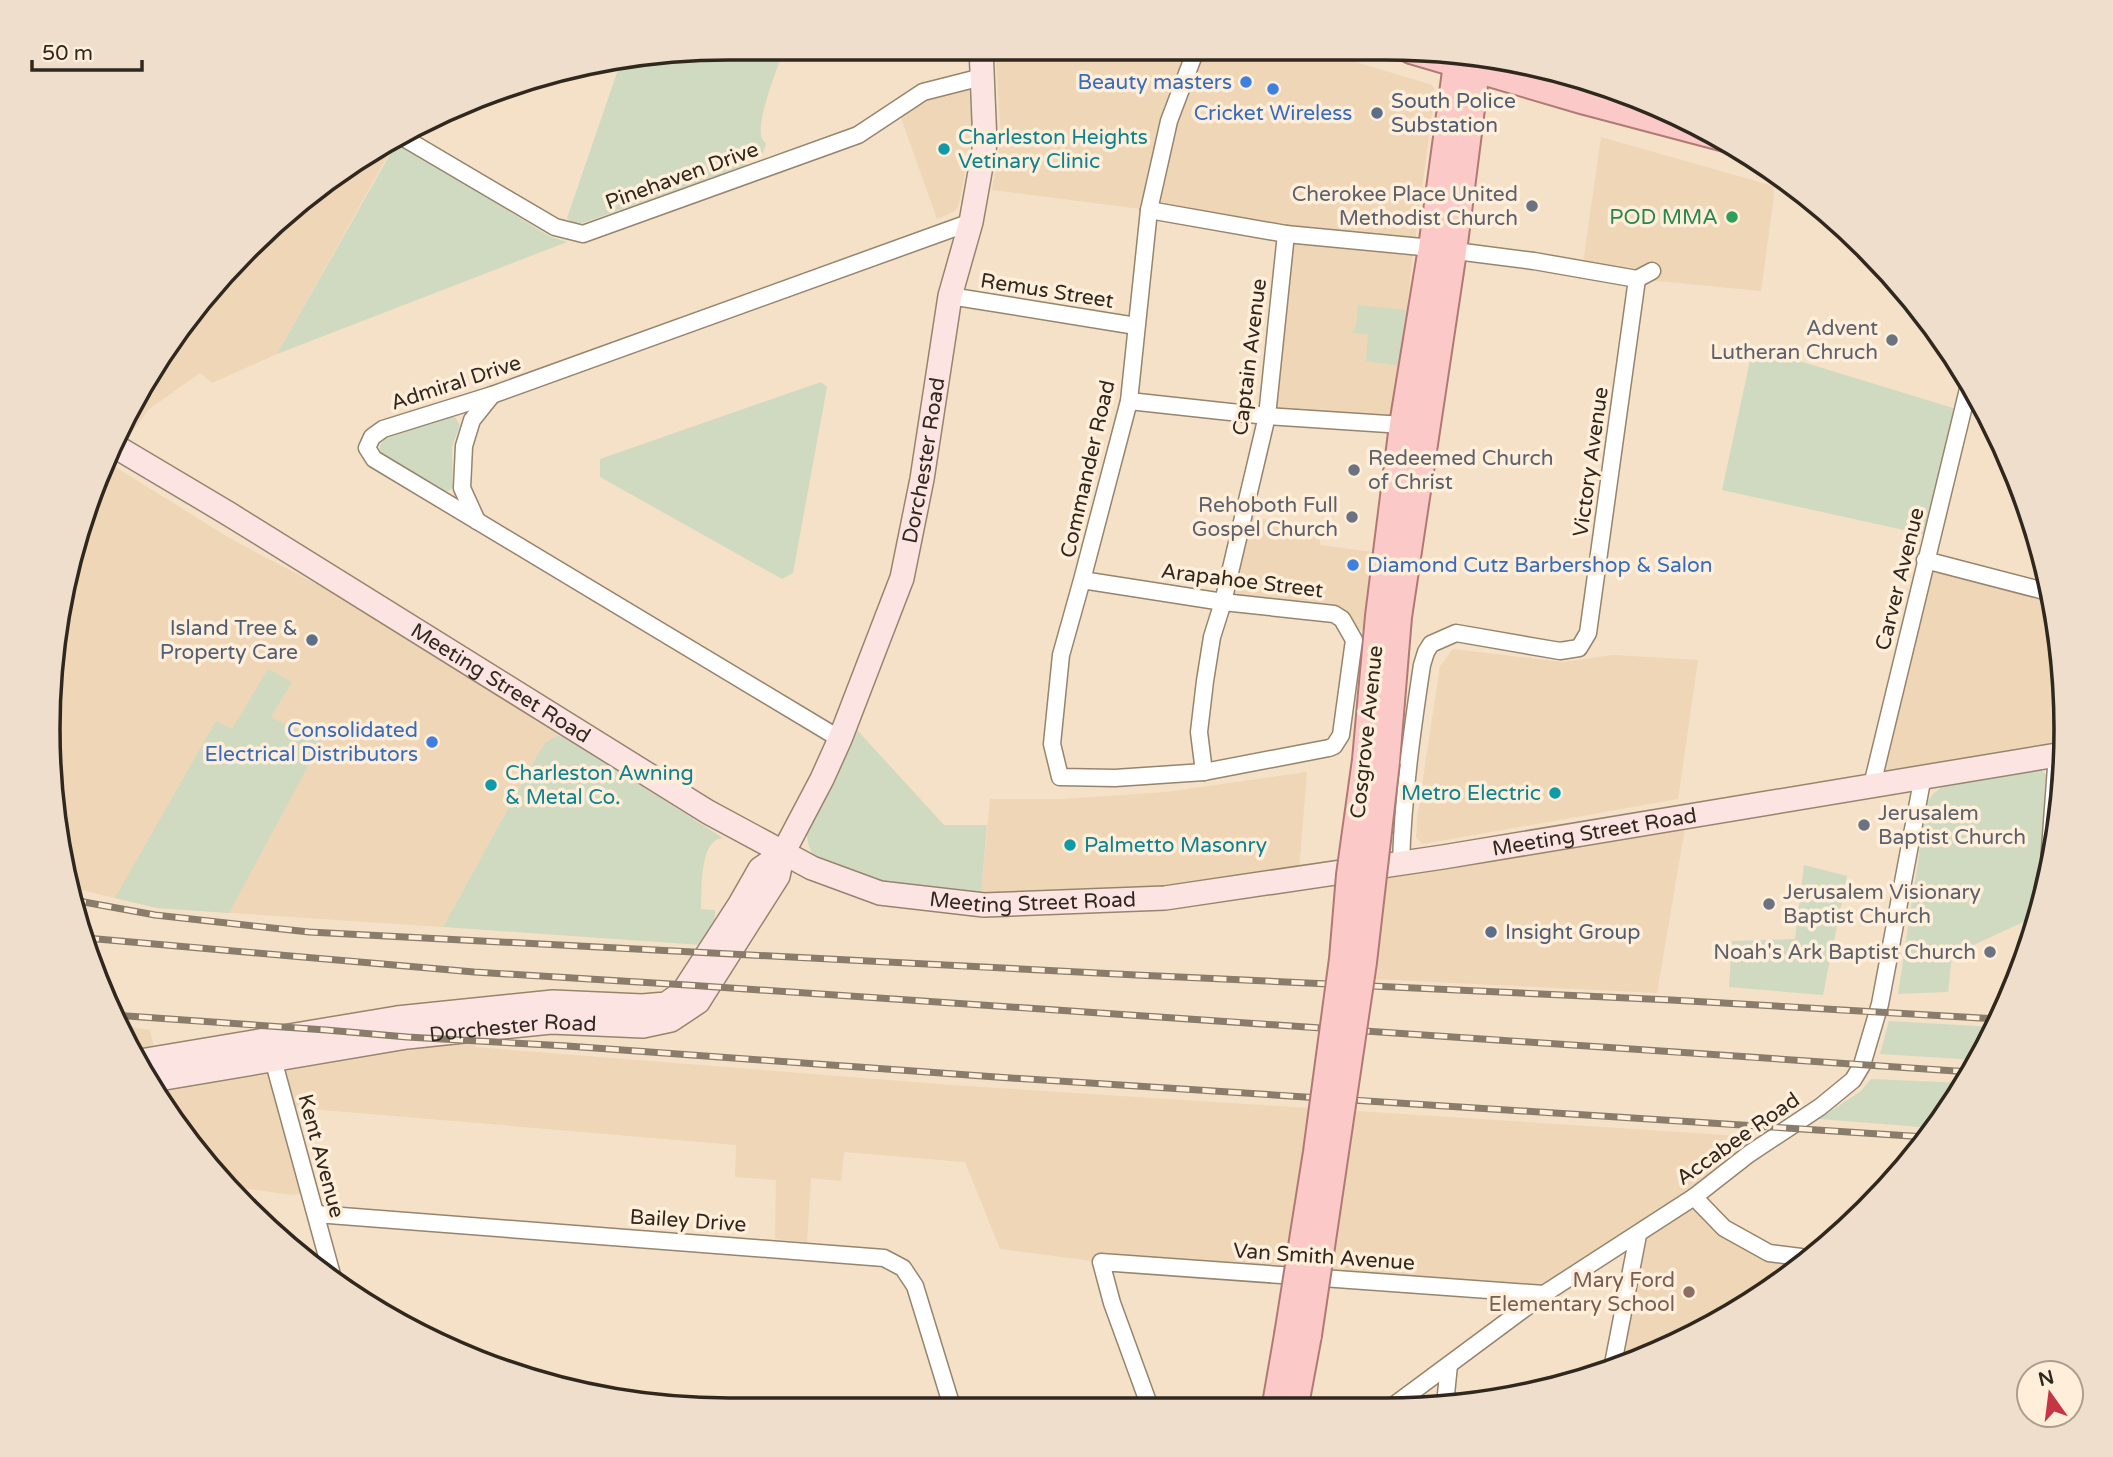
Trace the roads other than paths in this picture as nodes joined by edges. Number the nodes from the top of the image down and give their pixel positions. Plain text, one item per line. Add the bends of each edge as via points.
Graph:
1 (981, 60) edge
2 (1192, 60) edge
3 (1467, 65) edge
4 (1484, 67) edge
5 (982, 77) junction
6 (1672, 124) edge
7 (409, 141) edge
8 (1150, 210) junction
9 (971, 222) junction
10 (1286, 234) junction
11 (1443, 250) junction
12 (1652, 271) dead end
13 (1637, 279) junction
14 (950, 296) junction
15 (1136, 326) junction
16 (492, 395) junction
17 (1966, 398) edge
18 (1129, 401) junction
19 (1965, 404) junction
20 (1970, 405) edge
21 (1267, 416) junction
22 (1403, 425) junction
23 (120, 449) edge
24 (477, 521) junction
25 (1925, 559) junction
26 (1082, 580) junction
27 (2039, 590) edge
28 (1223, 601) junction
29 (840, 739) junction
30 (2053, 755) edge
31 (1376, 761) junction
32 (1204, 772) junction
33 (1923, 776) junction
34 (1872, 785) junction
35 (783, 853) junction
36 (1401, 863) junction
37 (271, 1050) junction
38 (148, 1060) edge
39 (159, 1079) edge
40 (1694, 1197) junction
41 (316, 1214) junction
42 (1638, 1235) junction
43 (1795, 1256) edge
44 (330, 1265) edge
45 (1544, 1294) junction
46 (1298, 1335) junction
47 (1614, 1357) edge
48 (1449, 1364) junction
49 (1447, 1394) edge
50 (1405, 1397) edge
51 (949, 1398) edge
52 (1146, 1398) edge
53 (1279, 1398) edge
54 (1295, 1398) edge

1 - 5 street, Dorchester Road
2 - 8 street, Commander Road via 1169,121
3 - 11 main road, Cosgrove Avenue
4 - 6 main road via 1585,102
5 - 7 street, Pinehaven Drive via 923,92 858,135 583,234 555,227
5 - 9 street, Dorchester Road via 985,144
8 - 10 street
8 - 15 street, Commander Road
9 - 14 street, Dorchester Road
9 - 16 street, Admiral Drive
10 - 11 street
10 - 21 street, Captain Avenue
11 - 13 street
11 - 22 main road, Cosgrove Avenue
11 - 31 main road, Cosgrove Avenue
12 - 13 street
13 - 36 street, Victory Avenue via 1588,633 1579,648 1560,651 1456,633 1431,644 1422,665 1410,747
14 - 15 street, Remus Street
14 - 29 street, Dorchester Road via 902,578
15 - 18 street, Commander Road
16 - 24 street via 472,420 464,446 462,488
16 - 24 street, Admiral Drive via 383,429 372,437 368,448 374,459
17 - 19 street, Carver Avenue
18 - 21 street
18 - 26 street, Commander Road
19 - 20 street
19 - 25 street, Carver Avenue
21 - 22 street
21 - 28 street, Captain Avenue
22 - 31 main road, Cosgrove Avenue via 1379,616
23 - 35 street, Meeting Street Road via 708,812
24 - 29 street, Admiral Drive
25 - 27 street
25 - 34 street, Carver Avenue
26 - 28 street, Arapahoe Street
26 - 32 street, Commander Road via 1061,655 1052,744 1060,777
28 - 32 street, Captain Avenue via 1212,637 1199,732
28 - 32 street, Arapahoe Street via 1334,614 1354,640 1353,654 1341,735 1334,746
29 - 35 street, Dorchester Road
30 - 33 street, Meeting Street Road
31 - 46 main road, Cosgrove Avenue, bridge via 1363,962
33 - 34 street, Meeting Street Road
33 - 40 street, Accabee Road via 1880,1004 1862,1065 1853,1080 1820,1107
34 - 36 street, Meeting Street Road
35 - 36 street, Meeting Street Road via 880,893 984,905 1166,898
35 - 37 street, Dorchester Road via 760,869 683,992 666,1004 553,1002 397,1018
37 - 38 street, Dorchester Road
37 - 39 street, Dorchester Road
37 - 41 street, Kent Avenue
40 - 42 street, Accabee Road
40 - 43 street via 1724,1228 1769,1253
41 - 44 street, Kent Avenue
41 - 51 street, Bailey Drive via 884,1258 904,1268 915,1286
42 - 45 street, Accabee Road
42 - 47 street
45 - 48 street, Accabee Road
45 - 52 street, Van Smith Avenue via 1101,1262
46 - 53 main road, Cosgrove Avenue
46 - 54 main road, Cosgrove Avenue
48 - 49 street
48 - 50 street, Accabee Road

